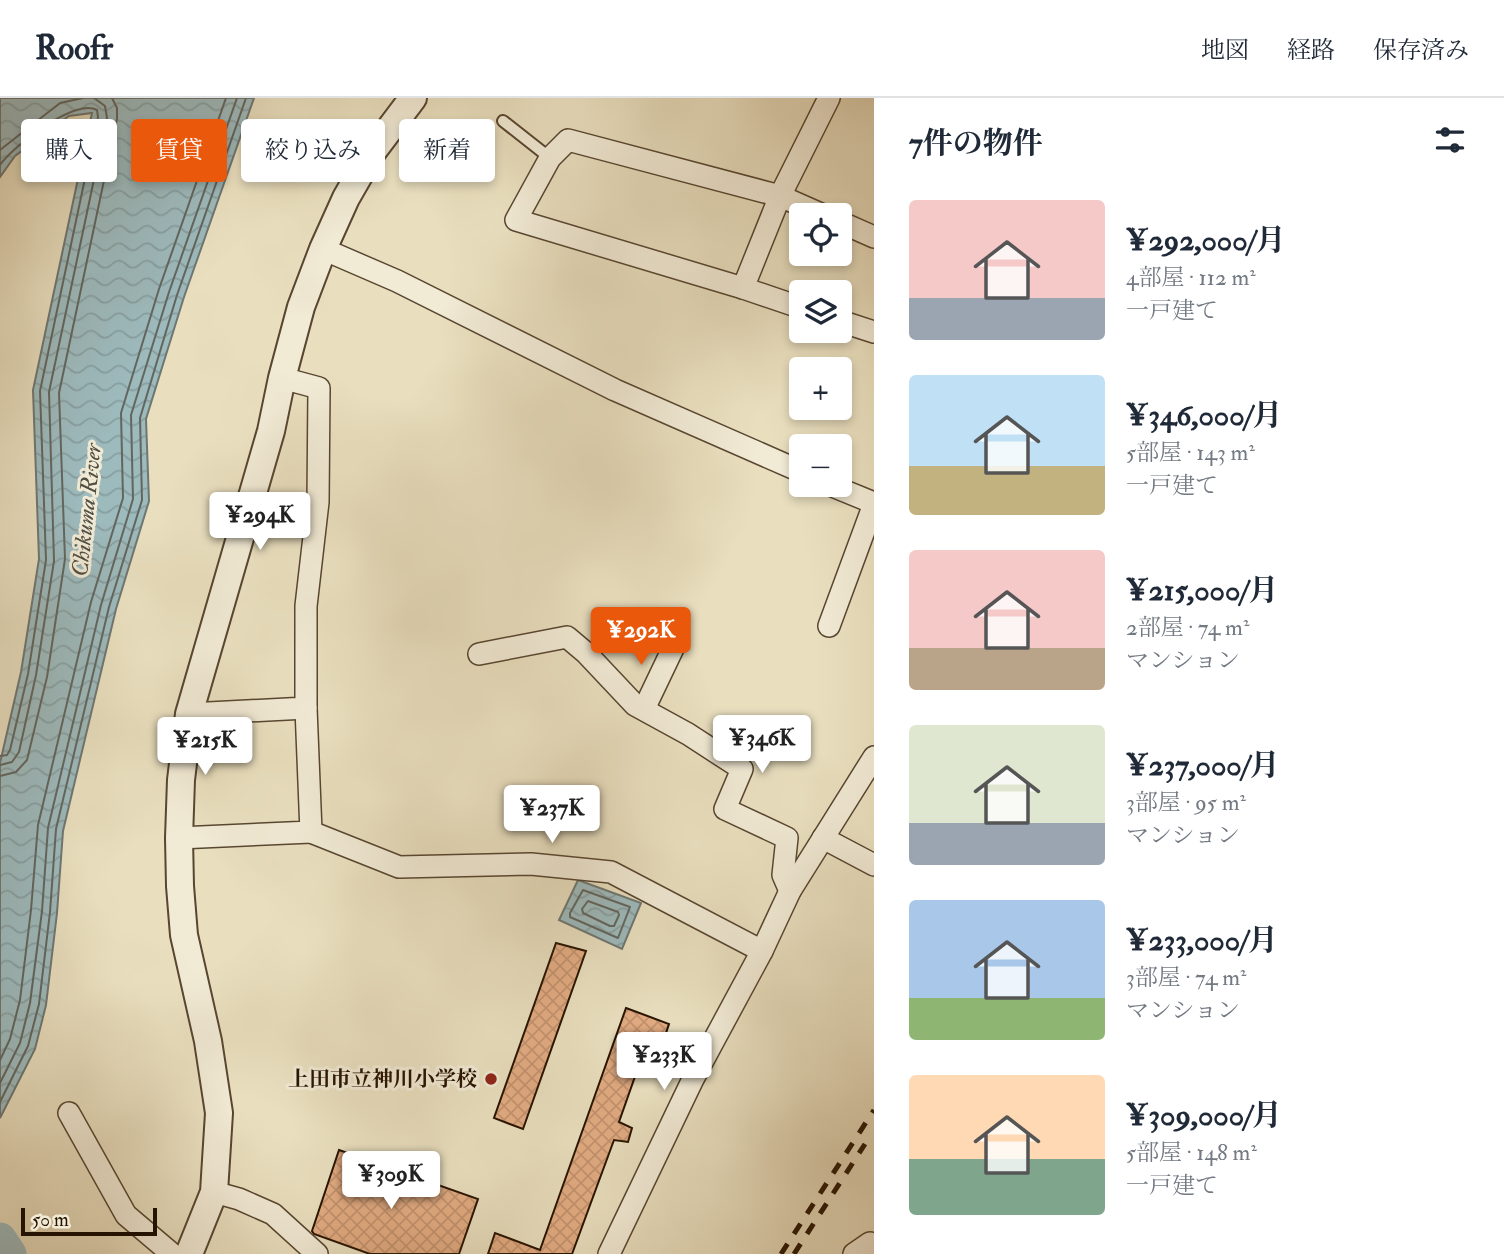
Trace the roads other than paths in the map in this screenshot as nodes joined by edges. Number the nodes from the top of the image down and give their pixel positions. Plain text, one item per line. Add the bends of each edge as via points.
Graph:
1 (413, 98) edge
2 (829, 98) edge
3 (503, 121) dead end
4 (550, 158) junction
5 (779, 196) junction
6 (796, 203) edge
7 (852, 227) edge
8 (874, 237) edge
9 (323, 249) junction
10 (743, 288) junction
11 (789, 304) edge
12 (852, 325) edge
13 (874, 332) edge
14 (282, 378) junction
15 (789, 466) edge
16 (852, 494) edge
17 (874, 503) edge
18 (830, 625) dead end
19 (676, 642) dead end
20 (479, 654) dead end
21 (306, 708) junction
22 (644, 709) junction
23 (188, 714) junction
24 (874, 757) edge
25 (311, 832) junction
26 (178, 838) junction
27 (823, 838) junction
28 (874, 865) edge
29 (790, 891) junction
30 (762, 951) junction
31 (69, 1113) dead end
32 (214, 1192) junction
33 (874, 1244) edge
34 (172, 1254) edge
35 (189, 1254) edge
36 (317, 1254) edge
37 (609, 1254) edge
38 (854, 1254) edge

1 - 9 street via 373,151
2 - 5 street
3 - 4 lane
4 - 5 street via 568,140
4 - 10 street via 516,220
5 - 6 street
5 - 10 street
7 - 8 street
9 - 14 street
9 - 15 street via 615,390
10 - 11 street
12 - 13 street
14 - 21 street via 319,388 318,502 306,606
14 - 23 street via 271,431
16 - 17 street
17 - 18 street
19 - 22 street
20 - 22 street via 567,637
21 - 23 street
21 - 25 street
22 - 29 street via 741,769 725,809 787,838 783,875
23 - 26 street
24 - 27 street
25 - 26 street
25 - 30 street via 399,867 531,864 611,872
26 - 32 street via 184,936 219,1113
27 - 28 street
27 - 29 street
29 - 30 street
30 - 37 street via 693,1079
31 - 34 street via 125,1215
32 - 35 street
32 - 36 street via 273,1214
33 - 38 street

